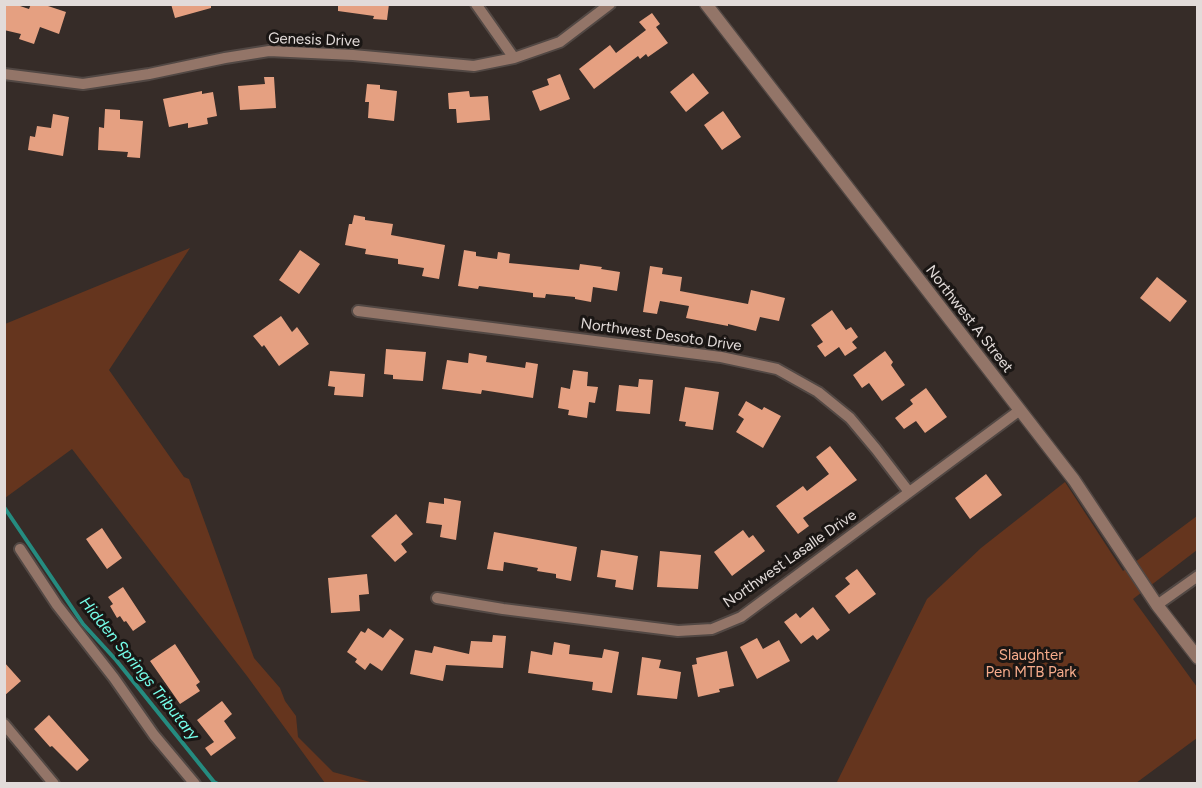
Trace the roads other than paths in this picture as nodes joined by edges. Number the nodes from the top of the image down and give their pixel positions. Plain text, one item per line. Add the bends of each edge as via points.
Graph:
1 (476, 4) edge
2 (610, 4) edge
3 (706, 4) edge
4 (514, 58) junction
5 (4, 74) edge
6 (358, 311) dead end
7 (1020, 410) junction
8 (909, 492) junction
9 (20, 549) dead end
10 (1197, 576) edge
11 (437, 598) dead end
12 (1157, 605) junction
13 (1197, 658) edge
14 (4, 724) edge
15 (54, 783) edge
16 (195, 783) edge

1 - 4 street
2 - 4 street, Genesis Drive via 560,42
3 - 7 street, Northwest A Street
4 - 5 street, Genesis Drive via 474,66 269,51 83,84
6 - 8 street, Northwest Desoto Drive via 721,357 777,369 818,392 850,418
7 - 8 street, Northwest Lasalle Drive
7 - 12 street, Northwest A Street via 1074,480
8 - 11 street, Northwest Lasalle Drive via 741,616 712,629 678,631
9 - 16 street via 154,735
10 - 12 street
12 - 13 street, Northwest A Street
14 - 15 street

